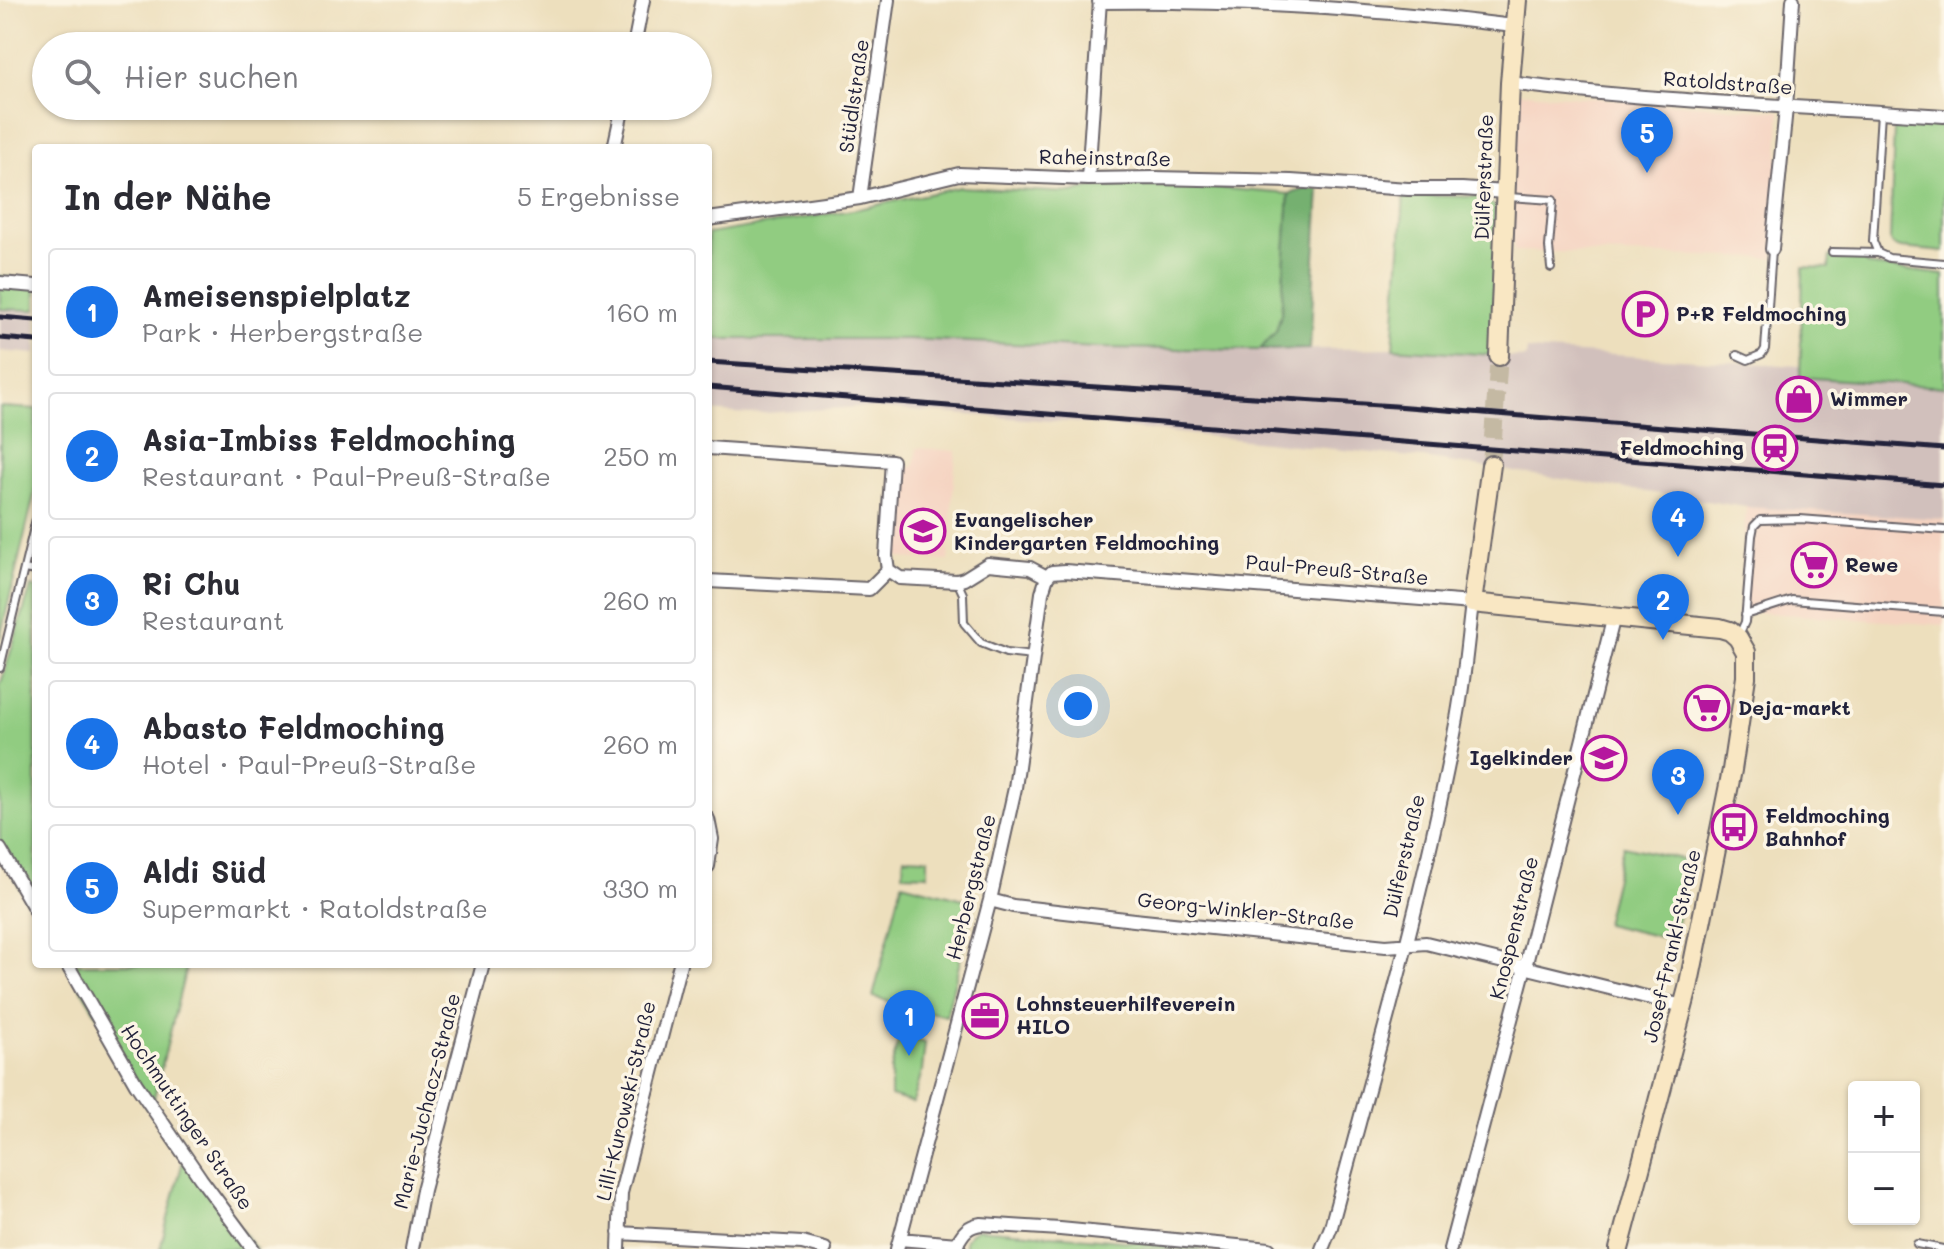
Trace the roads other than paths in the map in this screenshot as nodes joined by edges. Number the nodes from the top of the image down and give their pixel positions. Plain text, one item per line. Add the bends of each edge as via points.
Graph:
1 (643, 0) edge
2 (888, 0) edge
3 (1517, 0) edge
4 (1793, 0) edge
5 (1100, 1) edge
6 (1514, 26) junction
7 (637, 32) edge
8 (1510, 83) junction
9 (1786, 108) junction
10 (1881, 112) junction
11 (1944, 116) edge
12 (620, 120) edge
13 (615, 144) edge
14 (1088, 179) junction
15 (1504, 194) junction
16 (860, 198) junction
17 (712, 218) edge
18 (1772, 249) joint
19 (1832, 252) dead end
20 (1878, 253) junction
21 (1944, 263) edge
22 (1551, 268) dead end
23 (0, 283) edge
24 (32, 286) edge
25 (1737, 355) dead end
26 (1499, 356) tunnel mouth
27 (712, 448) edge
28 (1491, 465) tunnel mouth
29 (1944, 530) edge
30 (32, 536) edge
31 (24, 569) junction
32 (32, 570) edge
33 (888, 570) junction
34 (1047, 577) junction
35 (712, 581) edge
36 (957, 581) junction
37 (1472, 603) junction
38 (1944, 612) edge
39 (1745, 615) junction
40 (1614, 616) junction
41 (1738, 638) junction
42 (1033, 656) junction
43 (0, 668) edge
44 (0, 849) edge
45 (990, 900) junction
46 (32, 904) edge
47 (1406, 943) junction
48 (1525, 967) junction
49 (69, 968) edge
50 (482, 968) edge
51 (679, 968) edge
52 (1683, 1006) junction
53 (619, 1233) junction
54 (898, 1244) edge
55 (1917, 1244) dead end
56 (958, 1247) edge
57 (253, 1249) edge
58 (412, 1249) edge
59 (619, 1249) edge
60 (825, 1249) edge
61 (1269, 1249) edge
62 (1322, 1249) edge
63 (1450, 1249) edge
64 (1619, 1249) edge
65 (1943, 1249) edge

1 - 7 street
2 - 16 street, Stüdlstraße
3 - 6 main road, Dülferstraße
4 - 9 street
5 - 6 street via 1312,6
5 - 14 street
6 - 8 main road, Dülferstraße
8 - 9 street, Ratoldstraße
8 - 15 main road, Dülferstraße
9 - 10 street, Ratoldstraße
9 - 18 street
10 - 11 street, Ratoldstraße
10 - 20 lane via 1873,241
12 - 13 street
14 - 15 street, Raheinstraße via 1291,181
14 - 16 street, Raheinstraße via 959,174
15 - 22 lane via 1553,200
15 - 26 main road, Dülferstraße
16 - 17 street, Raheinstraße
18 - 25 lane via 1765,349 1748,360
19 - 20 lane
20 - 21 lane
23 - 24 street
27 - 33 street via 892,461
28 - 37 main road, Dülferstraße
29 - 39 lane, Josef-Frankl-Straße via 1800,519 1757,522
30 - 31 lane
31 - 32 lane
31 - 43 lane
33 - 35 street via 869,589
33 - 36 street, Paul-Preuß-Straße via 900,578
34 - 36 street, Paul-Preuß-Straße via 1030,568 988,564
34 - 37 street, Paul-Preuß-Straße via 1065,571
34 - 42 street, Herbergstraße
36 - 42 lane via 964,623 981,643
37 - 40 main road, Paul-Preuß-Straße
37 - 47 street, Dülferstraße via 1457,720
38 - 39 lane via 1792,600
39 - 41 lane, Josef-Frankl-Straße
40 - 41 main road, Paul-Preuß-Straße via 1720,628
40 - 48 street, Knospenstraße
41 - 52 main road, Josef-Frankl-Straße via 1746,652 1742,708
42 - 45 street, Herbergstraße via 1015,788
44 - 46 street
45 - 47 street, Georg-Winkler-Straße via 1163,923 1386,946
45 - 54 street, Herbergstraße
47 - 48 street, Georg-Winkler-Straße
47 - 62 street, Dülferstraße
48 - 52 street, Georg-Winkler-Straße
48 - 63 street, Knospenstraße
49 - 57 street, Hochmuttinger Straße via 136,1084
50 - 58 street, Marie-Juchacz-Straße
51 - 53 street, Lilli-Kurowski-Straße via 621,1193
52 - 64 main road, Josef-Frankl-Straße
53 - 59 street, Lilli-Kurowski-Straße
53 - 60 street via 802,1243
54 - 56 street
55 - 65 lane
56 - 61 street via 968,1228 981,1224

